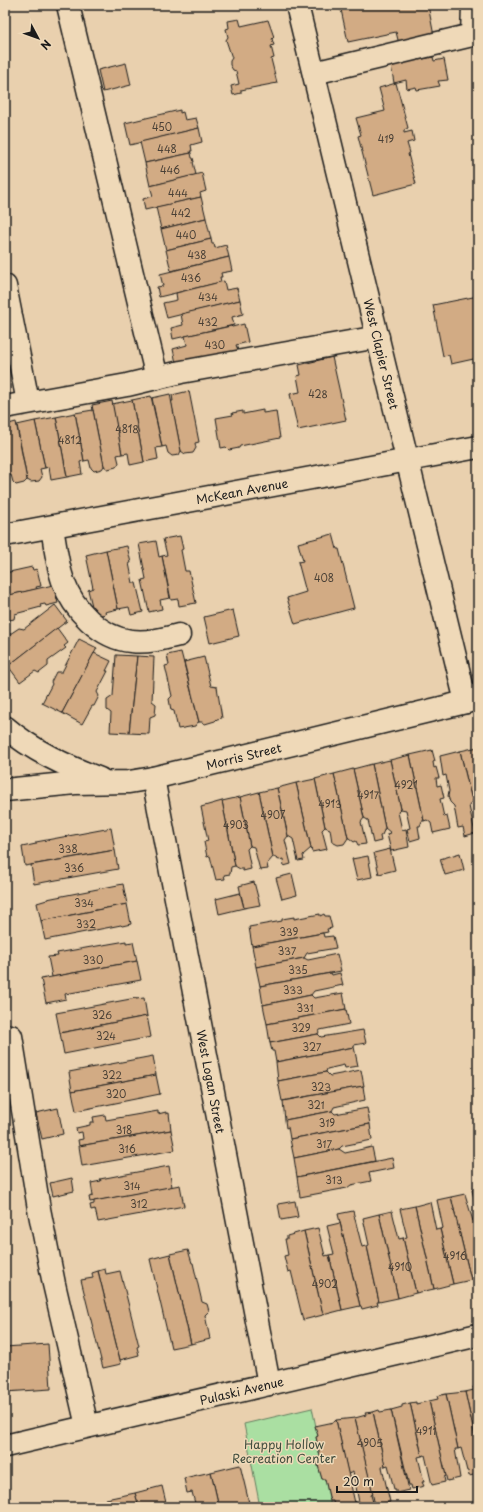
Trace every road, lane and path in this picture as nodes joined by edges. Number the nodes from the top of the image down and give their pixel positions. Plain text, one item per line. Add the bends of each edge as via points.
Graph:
1 (68, 5) edge
2 (297, 5) edge
3 (473, 5) edge
4 (314, 73) junction
5 (5, 286) edge
6 (378, 337) junction
7 (157, 378) junction
8 (28, 402) junction
9 (5, 407) edge
10 (478, 447) edge
11 (408, 460) junction
12 (52, 528) junction
13 (5, 535) edge
14 (179, 635) dead end
15 (472, 701) edge
16 (5, 727) edge
17 (153, 778) junction
18 (107, 782) junction
19 (5, 790) edge
20 (5, 1036) edge
21 (478, 1335) edge
22 (269, 1384) junction
23 (87, 1426) junction
24 (5, 1446) edge

1 - 7 street
2 - 4 street, West Clapier Street
3 - 4 street via 472,35
4 - 6 street, West Clapier Street
5 - 8 street
6 - 7 street
6 - 11 street, West Clapier Street
7 - 8 street
8 - 9 street
10 - 11 street, McKean Avenue
11 - 12 street, McKean Avenue
11 - 15 street, West Clapier Street
12 - 13 street, McKean Avenue
12 - 14 street via 63,580 70,597 93,624 110,635 129,641 145,642
15 - 17 street, Morris Street
16 - 18 street via 48,756
17 - 18 street, Morris Street
17 - 22 street, West Logan Street
18 - 19 street, Morris Street
20 - 23 street via 11,1036 52,1277
21 - 22 street, Pulaski Avenue
22 - 23 street, Pulaski Avenue
23 - 24 street, Pulaski Avenue

